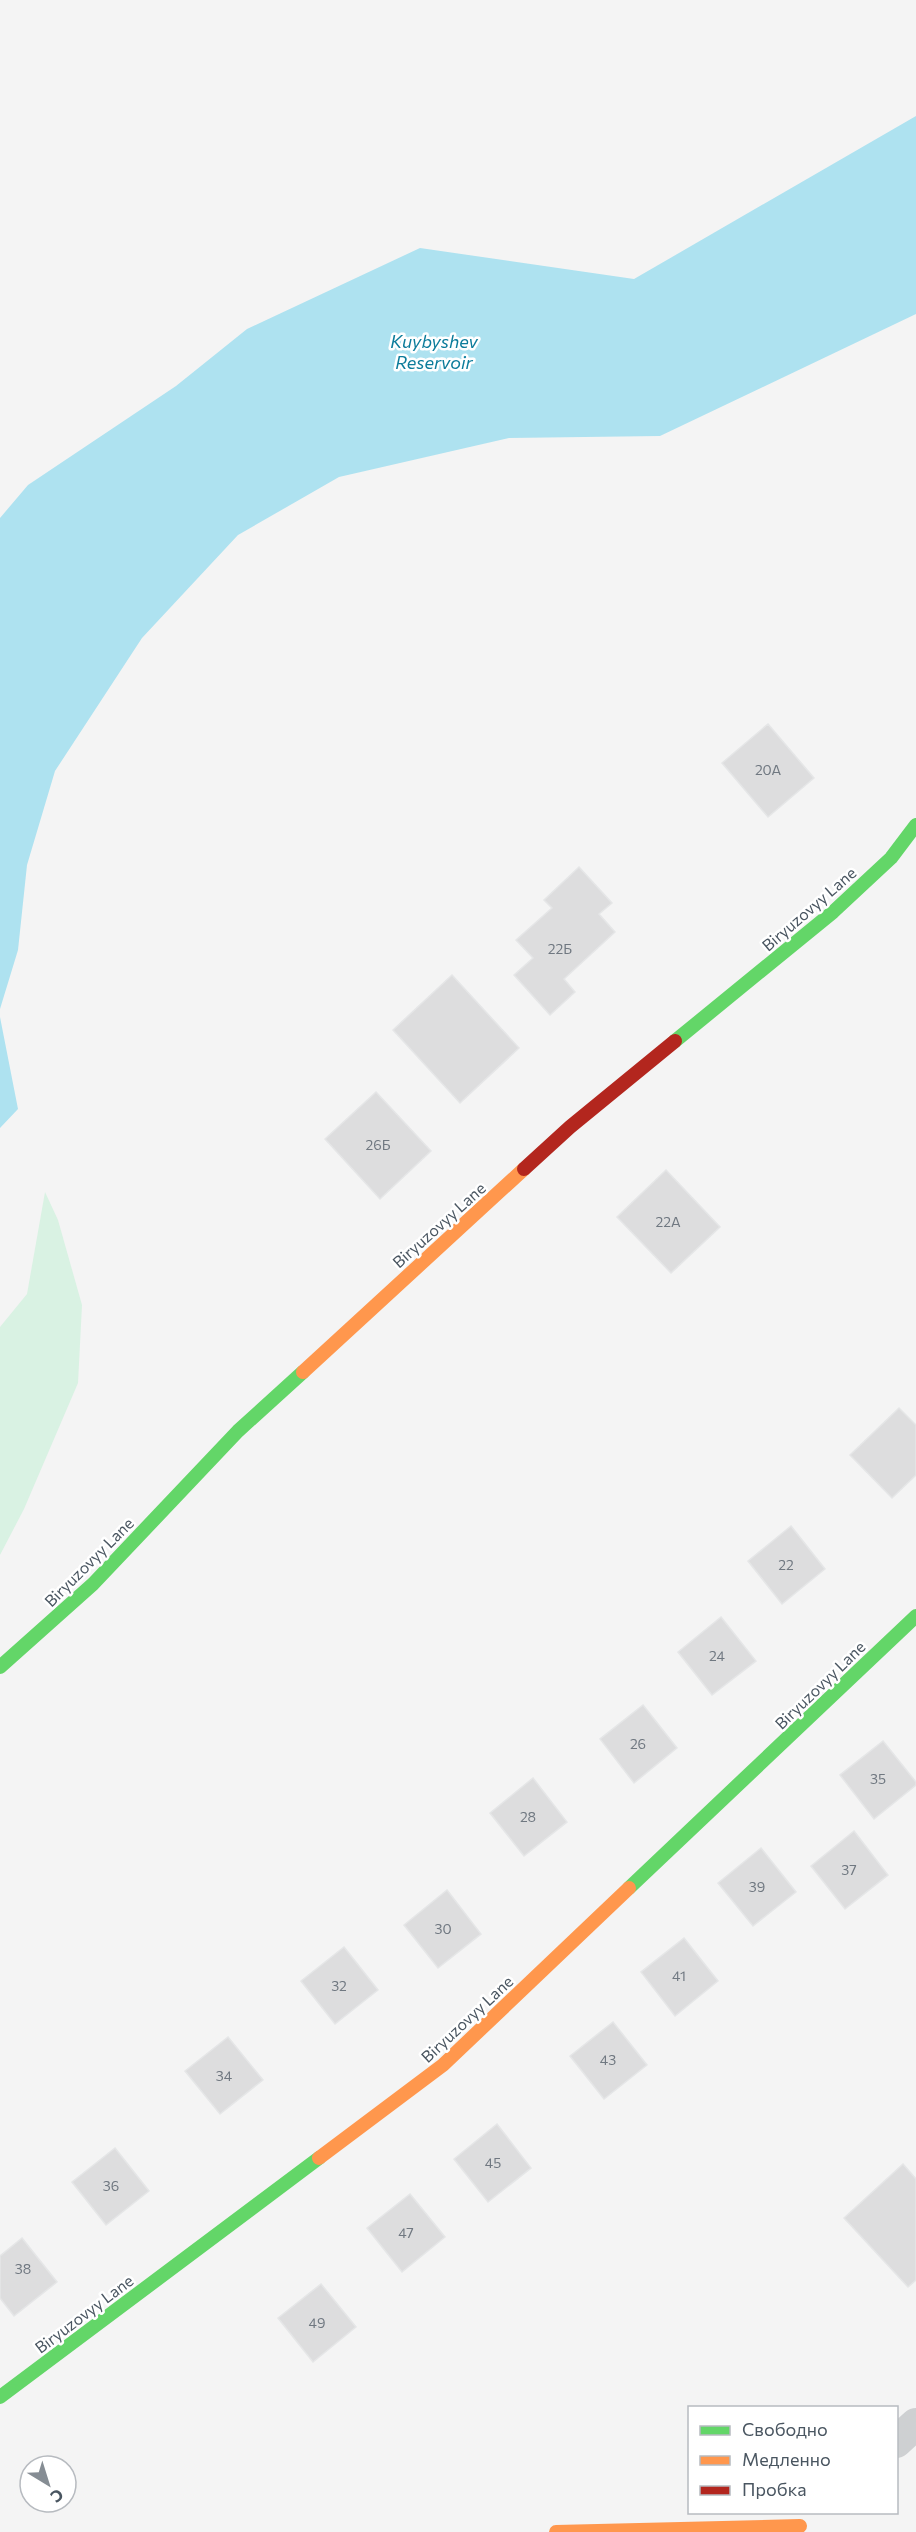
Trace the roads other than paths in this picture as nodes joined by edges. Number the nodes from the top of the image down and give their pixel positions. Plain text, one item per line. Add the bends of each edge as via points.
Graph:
1 (916, 825) edge
2 (916, 1616) edge
3 (0, 1667) edge
4 (0, 2397) edge
5 (916, 2424) edge
6 (898, 2441) edge
7 (803, 2524) edge
8 (556, 2532) edge

1 - 3 street, Biryuzovyy Lane via 891,858 833,912 570,1127 238,1431 93,1584
2 - 4 street, Biryuzovyy Lane via 443,2065
5 - 6 street
7 - 8 street

